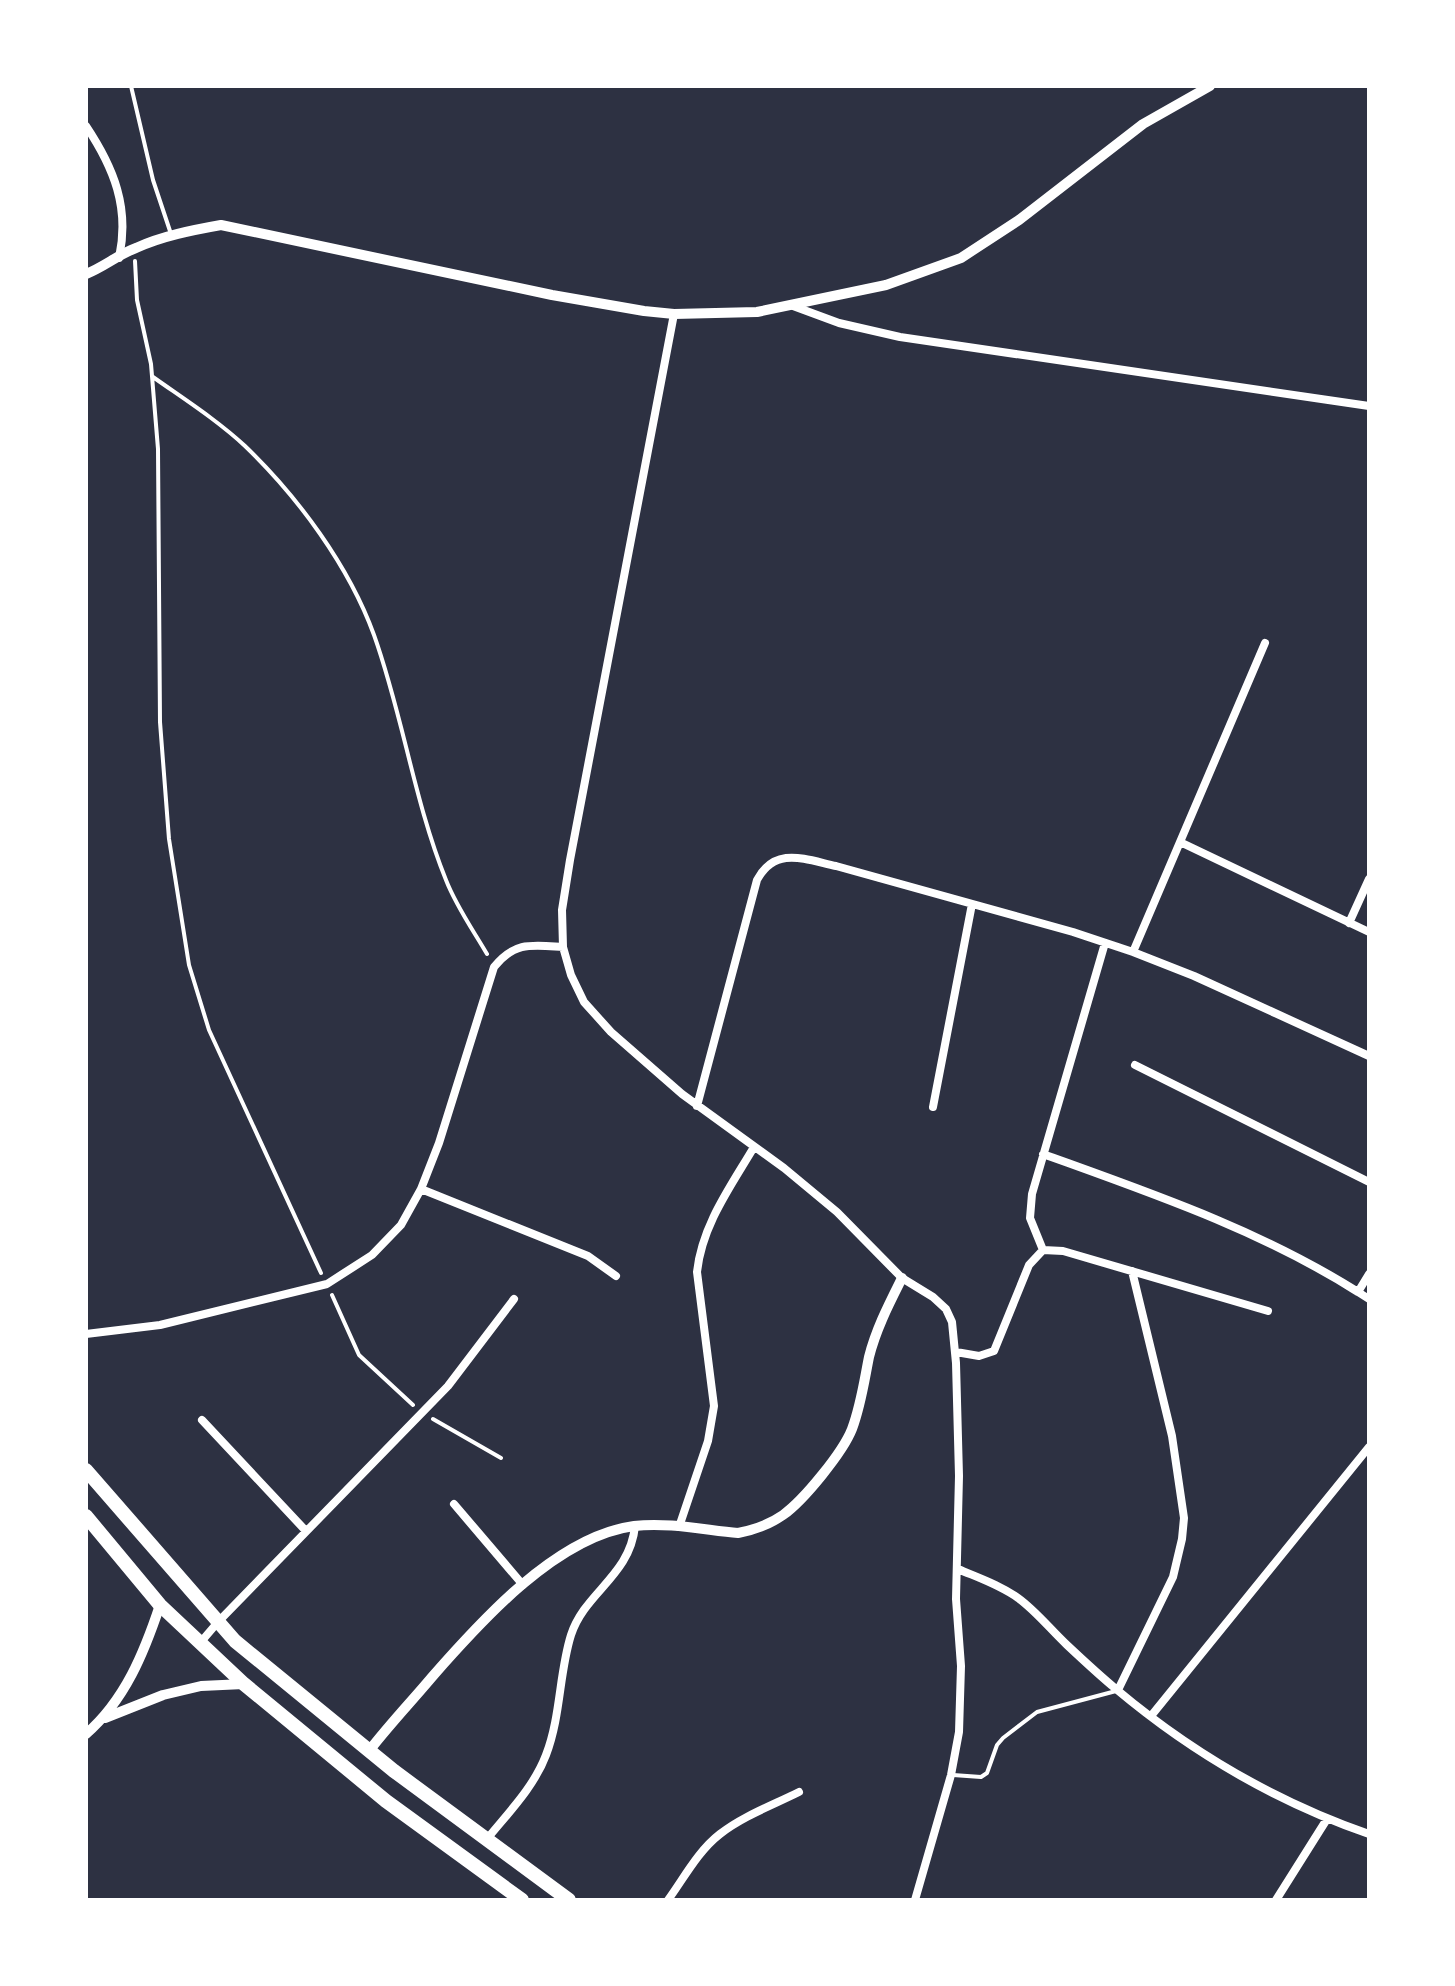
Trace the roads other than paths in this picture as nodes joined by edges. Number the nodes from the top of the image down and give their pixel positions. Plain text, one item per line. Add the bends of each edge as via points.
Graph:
1 (131, 86) edge
2 (1210, 86) edge
3 (86, 126) edge
4 (172, 237) junction
5 (118, 259) junction
6 (86, 274) edge
7 (793, 306) junction
8 (674, 314) junction
9 (1369, 406) edge
10 (1265, 643) dead end
11 (1180, 842) junction
12 (1369, 879) edge
13 (972, 904) junction
14 (1349, 923) junction
15 (1369, 932) edge
16 (1105, 943) junction
17 (563, 947) junction
18 (1133, 952) junction
19 (1369, 1056) edge
20 (1135, 1065) dead end
21 (697, 1106) junction
22 (933, 1107) dead end
23 (754, 1147) junction
24 (1043, 1154) junction
25 (1369, 1182) edge
26 (421, 1189) junction
27 (1043, 1250) junction
28 (1132, 1271) junction
29 (1369, 1274) edge
30 (616, 1276) dead end
31 (902, 1278) junction
32 (1358, 1292) junction
33 (514, 1299) dead end
34 (1369, 1299) edge
35 (1268, 1311) dead end
36 (86, 1334) edge
37 (956, 1352) junction
38 (202, 1420) dead end
39 (1369, 1447) edge
40 (86, 1470) edge
41 (454, 1504) dead end
42 (86, 1516) edge
43 (635, 1526) junction
44 (679, 1527) junction
45 (306, 1531) junction
46 (958, 1569) junction
47 (523, 1585) junction
48 (160, 1605) junction
49 (218, 1622) junction
50 (200, 1643) junction
51 (244, 1684) junction
52 (1118, 1690) junction
53 (1151, 1716) junction
54 (103, 1719) junction
55 (86, 1734) edge
56 (369, 1751) junction
57 (951, 1775) junction
58 (799, 1792) dead end
59 (1327, 1819) junction
60 (1369, 1833) edge
61 (487, 1839) junction
62 (522, 1900) edge
63 (569, 1900) edge
64 (668, 1900) edge
65 (915, 1900) edge
66 (1276, 1900) edge

1 - 4 lane
2 - 7 street via 1143,124 961,258 886,285
3 - 5 street via 119,192 123,224
4 - 5 street via 134,248
4 - 8 street via 221,225 552,295
5 - 6 street
7 - 8 street
7 - 9 street via 900,337
8 - 17 street via 570,860
10 - 11 street
11 - 14 street
11 - 18 street
12 - 14 street
13 - 16 street
13 - 21 street via 801,858 767,864 751,896
13 - 22 street
14 - 15 street
16 - 18 street
16 - 24 street
17 - 21 street via 584,1002
17 - 26 street via 518,947 494,967
18 - 19 street
20 - 25 street
21 - 23 street
23 - 31 street via 837,1212
23 - 44 street via 714,1215 699,1255 714,1406
24 - 27 street via 1030,1218
24 - 32 street via 1228,1224
26 - 30 street via 588,1256
26 - 36 street via 401,1225 372,1255 327,1284 160,1325
27 - 28 street
27 - 37 street via 1029,1265 994,1351 979,1356
28 - 35 street
28 - 52 street via 1172,1436 1184,1518 1173,1577
29 - 32 street
31 - 37 street via 946,1309
31 - 44 street via 876,1334 851,1432 805,1493 784,1514 752,1531
32 - 34 street
33 - 45 street via 448,1386
37 - 46 street
38 - 45 street
39 - 53 street
40 - 49 main road
41 - 47 street
42 - 48 main road
43 - 44 street
43 - 47 street via 578,1546
43 - 61 street via 627,1558 571,1635 546,1757
45 - 49 street
46 - 52 street via 1018,1599
46 - 57 street via 959,1732
47 - 56 street via 465,1640
48 - 50 main road
48 - 54 street via 136,1670
49 - 50 street
49 - 56 main road
50 - 51 main road
51 - 54 street via 163,1695
51 - 62 main road via 386,1801
52 - 53 street
52 - 57 lane via 1037,1712 1003,1738 987,1773
53 - 59 street via 1247,1780
54 - 55 street
56 - 61 main road
57 - 65 street
58 - 64 street via 717,1836
59 - 60 street
59 - 66 street
61 - 63 main road

